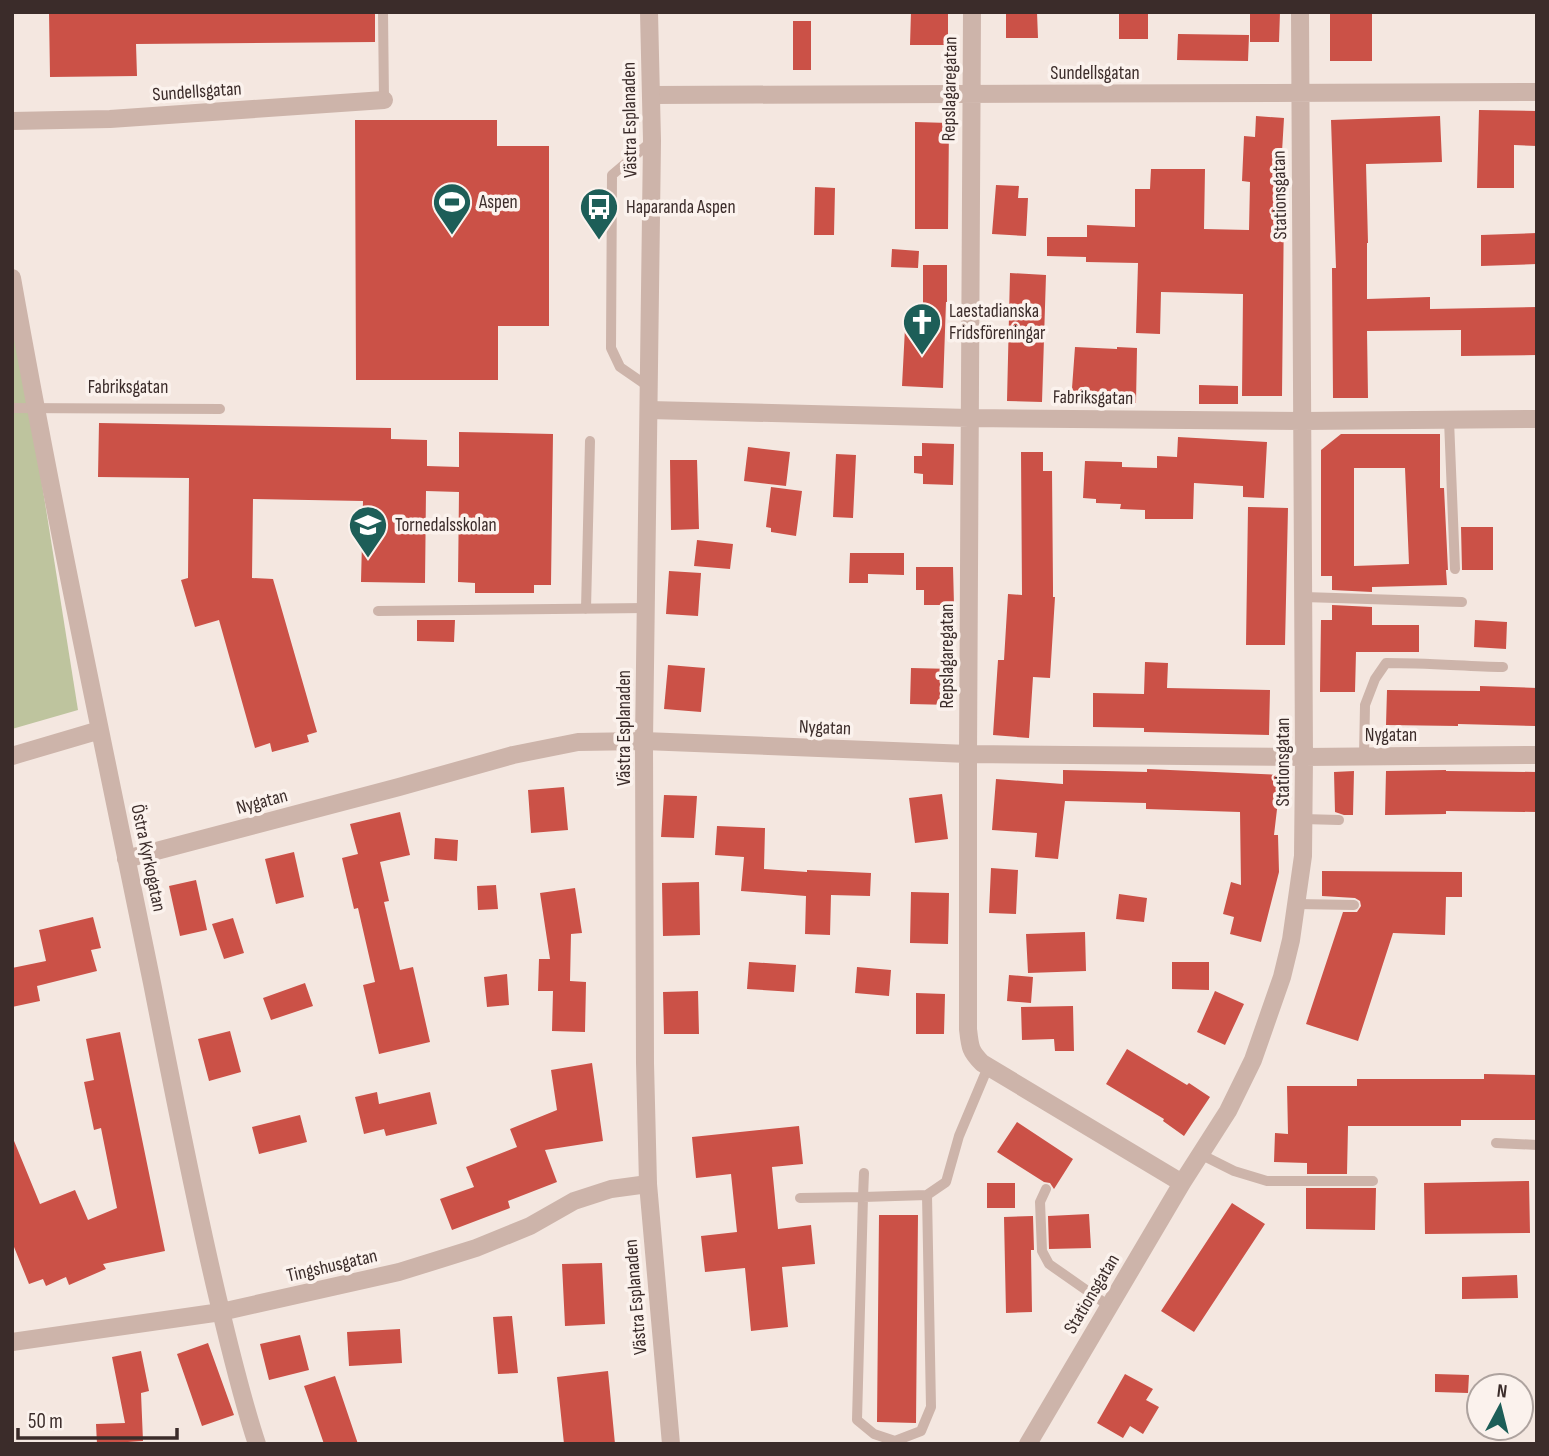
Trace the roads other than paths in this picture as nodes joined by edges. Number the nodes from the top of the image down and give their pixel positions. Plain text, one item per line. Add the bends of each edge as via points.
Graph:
1 (383, 12) edge
2 (649, 12) edge
3 (972, 12) edge
4 (1300, 12) edge
5 (1537, 92) edge
6 (971, 93) junction
7 (1300, 94) junction
8 (652, 95) junction
9 (384, 100) joint
10 (12, 121) edge
11 (652, 141) junction
12 (12, 278) edge
13 (649, 387) junction
14 (12, 408) edge
15 (36, 408) junction
16 (219, 408) dead end
17 (649, 410) junction
18 (969, 418) junction
19 (1537, 419) edge
20 (1448, 420) junction
21 (1303, 422) junction
22 (590, 441) dead end
23 (1455, 569) dead end
24 (1304, 597) junction
25 (1462, 602) dead end
26 (646, 608) junction
27 (586, 609) junction
28 (378, 611) dead end
29 (1503, 667) dead end
30 (100, 730) junction
31 (644, 741) junction
32 (968, 754) junction
33 (1537, 755) edge
34 (12, 756) edge
35 (1364, 756) junction
36 (1304, 757) junction
37 (1303, 819) junction
38 (1339, 820) dead end
39 (127, 859) junction
40 (1296, 904) junction
41 (1354, 905) dead end
42 (988, 1067) junction
43 (1496, 1143) dead end
44 (1537, 1145) edge
45 (1200, 1154) junction
46 (863, 1174) dead end
47 (1373, 1181) dead end
48 (1182, 1183) junction
49 (648, 1184) junction
50 (1046, 1189) dead end
51 (927, 1195) junction
52 (863, 1197) junction
53 (800, 1198) dead end
54 (1109, 1307) junction
55 (221, 1312) junction
56 (12, 1342) edge
57 (257, 1444) edge
58 (671, 1444) edge
59 (1028, 1444) edge

1 - 9 lane
2 - 8 street, Västra Esplanaden
3 - 6 street, Repslagaregatan
4 - 7 street, Stationsgatan
5 - 7 street, Sundellsgatan
6 - 7 street, Sundellsgatan
6 - 8 street, Sundellsgatan
6 - 18 street, Repslagaregatan
7 - 21 street, Stationsgatan
8 - 11 street, Västra Esplanaden
9 - 10 street, Sundellsgatan via 110,119
11 - 13 street, Västra Esplanaden
11 - 13 lane via 612,175 611,348 620,367
12 - 15 street, Östra Kyrkogatan
13 - 17 street, Västra Esplanaden
14 - 15 lane, Fabriksgatan
15 - 16 lane, Fabriksgatan
15 - 30 street, Östra Kyrkogatan
17 - 18 street, Fabriksgatan
17 - 26 street, Västra Esplanaden
18 - 21 street, Fabriksgatan
18 - 32 street, Repslagaregatan
19 - 20 street, Fabriksgatan
20 - 21 street, Fabriksgatan
20 - 23 lane
21 - 24 street, Stationsgatan
22 - 27 lane
24 - 25 lane
24 - 36 street, Stationsgatan
26 - 27 lane
26 - 31 street, Västra Esplanaden
27 - 28 lane
29 - 35 lane via 1387,663 1365,705
30 - 34 street
30 - 39 street, Östra Kyrkogatan
31 - 32 street, Nygatan
31 - 39 street, Nygatan via 578,742 513,755
31 - 49 street, Västra Esplanaden
32 - 36 street, Nygatan
32 - 42 street, Repslagaregatan via 968,1029 970,1049
33 - 35 street, Nygatan
35 - 36 street, Nygatan
36 - 37 street, Stationsgatan
37 - 38 lane
37 - 40 street, Stationsgatan
39 - 55 street, Östra Kyrkogatan
40 - 41 lane
40 - 45 street, Stationsgatan via 1282,976 1253,1060
42 - 48 street, Repslagaregatan
42 - 51 lane via 959,1136 946,1182
43 - 44 lane
45 - 47 lane via 1267,1181
45 - 48 street, Stationsgatan
46 - 52 lane
48 - 54 street, Stationsgatan
49 - 55 street, Tingshusgatan via 574,1201 509,1235 399,1272
49 - 58 street, Västra Esplanaden
50 - 54 lane via 1040,1202 1042,1251 1048,1264
51 - 52 lane
51 - 52 lane via 931,1407 921,1431 895,1441 874,1434 858,1420
52 - 53 lane
54 - 59 street, Stationsgatan
55 - 56 street, Tingshusgatan
55 - 57 street, Östra Kyrkogatan

